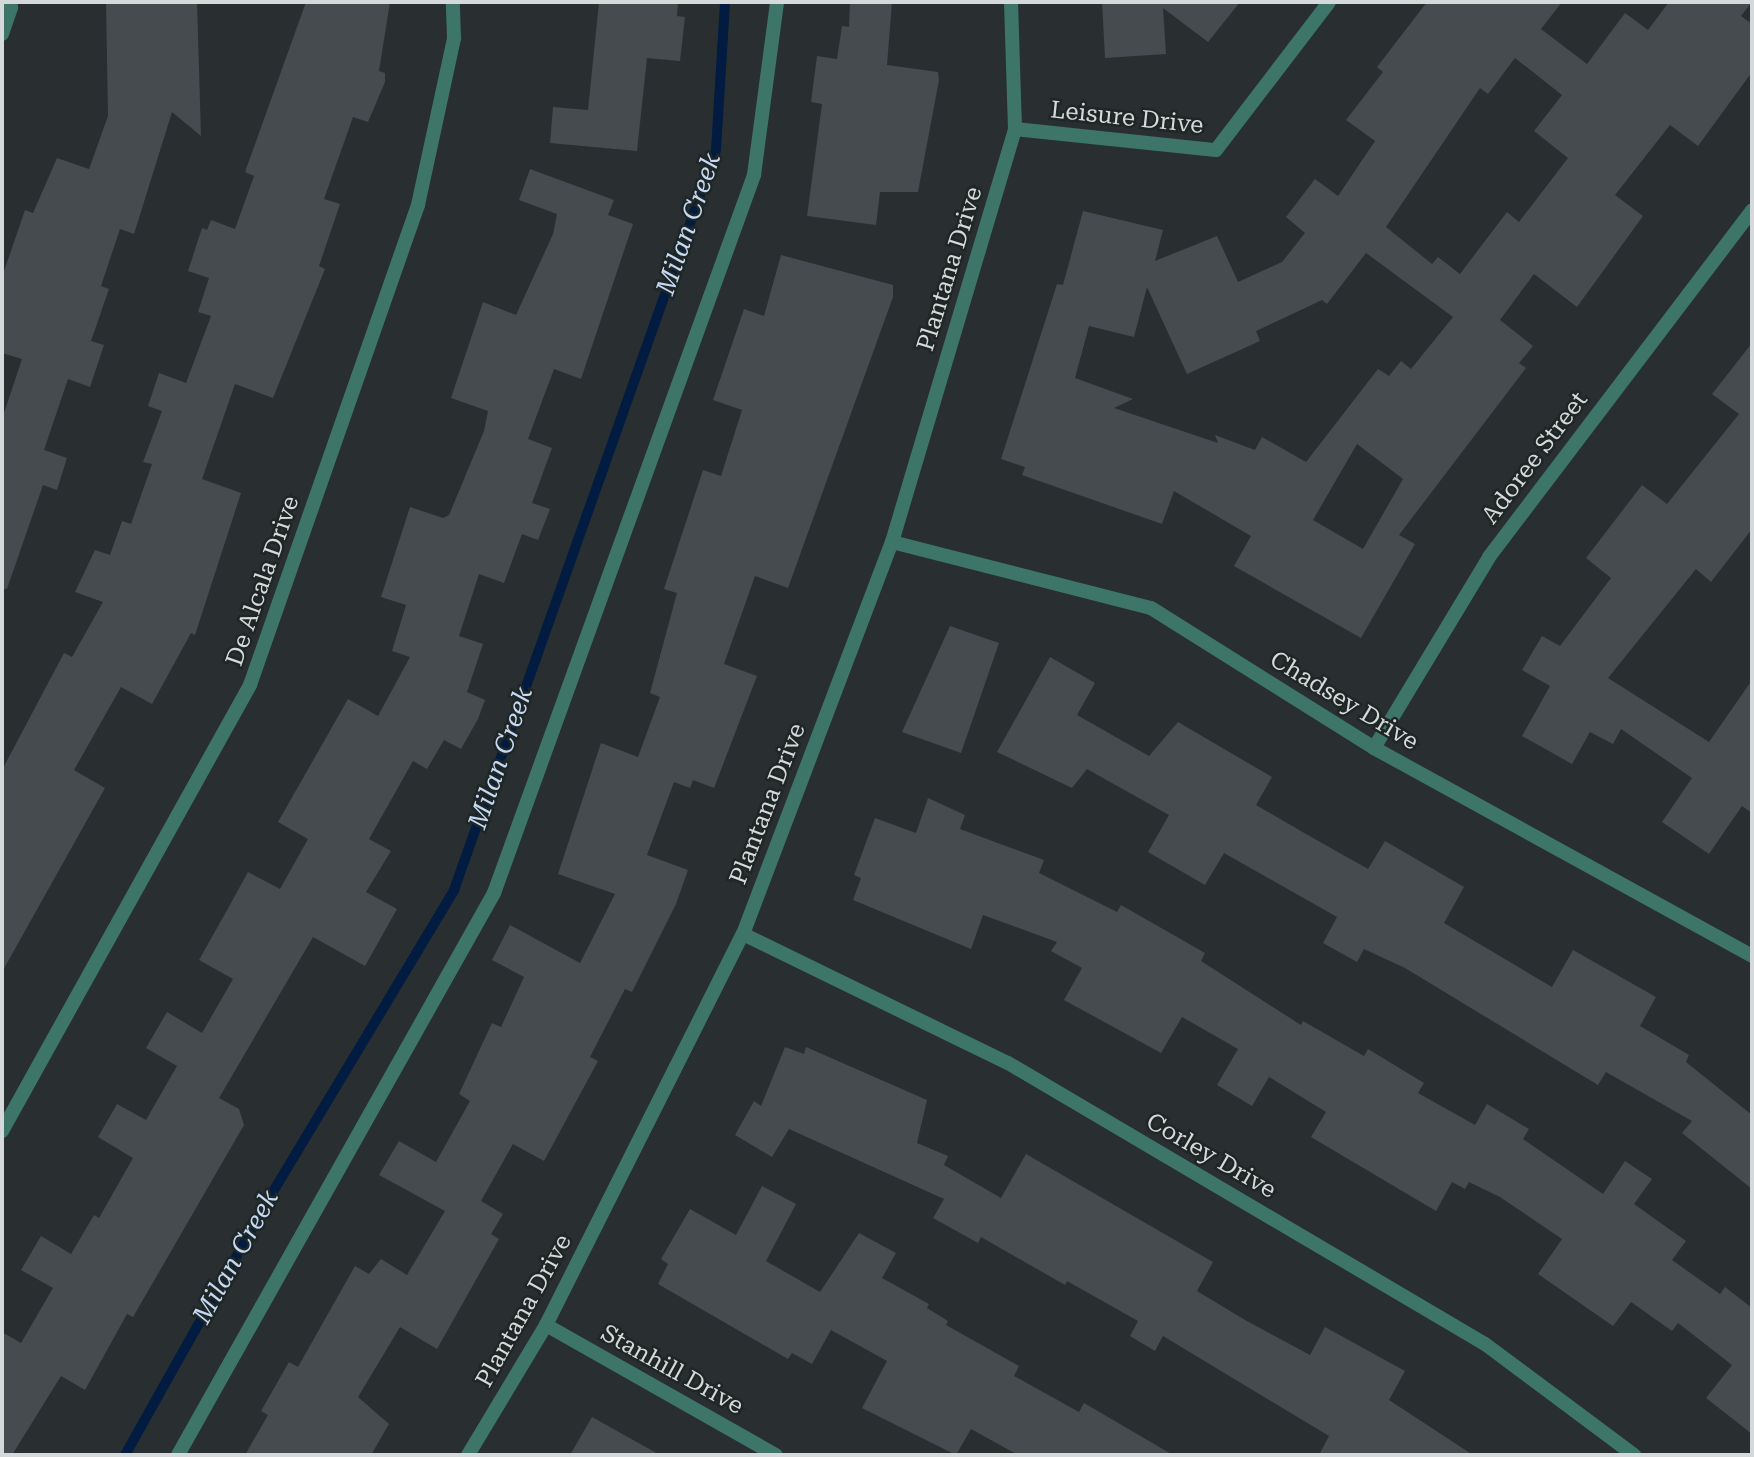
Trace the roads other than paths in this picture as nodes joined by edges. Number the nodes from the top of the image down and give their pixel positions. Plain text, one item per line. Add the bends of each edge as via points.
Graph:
1 (453, 2) edge
2 (777, 2) edge
3 (1011, 2) edge
4 (1329, 2) edge
5 (7, 5) edge
6 (2, 34) edge
7 (1015, 129) junction
8 (1752, 210) edge
9 (892, 542) junction
10 (1374, 748) junction
11 (743, 934) junction
12 (1752, 956) edge
13 (2, 1131) edge
14 (546, 1325) junction
15 (178, 1455) edge
16 (468, 1455) edge
17 (776, 1455) edge
18 (1633, 1455) edge

1 - 13 street, De Alcala Drive via 454,38 418,205 250,685
2 - 15 street via 754,175 495,893
3 - 7 street, Plantana Drive
4 - 7 street, Leisure Drive via 1216,150
5 - 6 street
7 - 9 street, Plantana Drive
8 - 10 street, Adoree Street via 1489,557
9 - 10 street, Chadsey Drive via 1151,608
9 - 11 street, Plantana Drive
10 - 12 street, Chadsey Drive
11 - 14 street, Plantana Drive
11 - 18 street, Corley Drive via 1008,1063 1485,1344
14 - 16 street, Plantana Drive
14 - 17 street, Stanhill Drive

